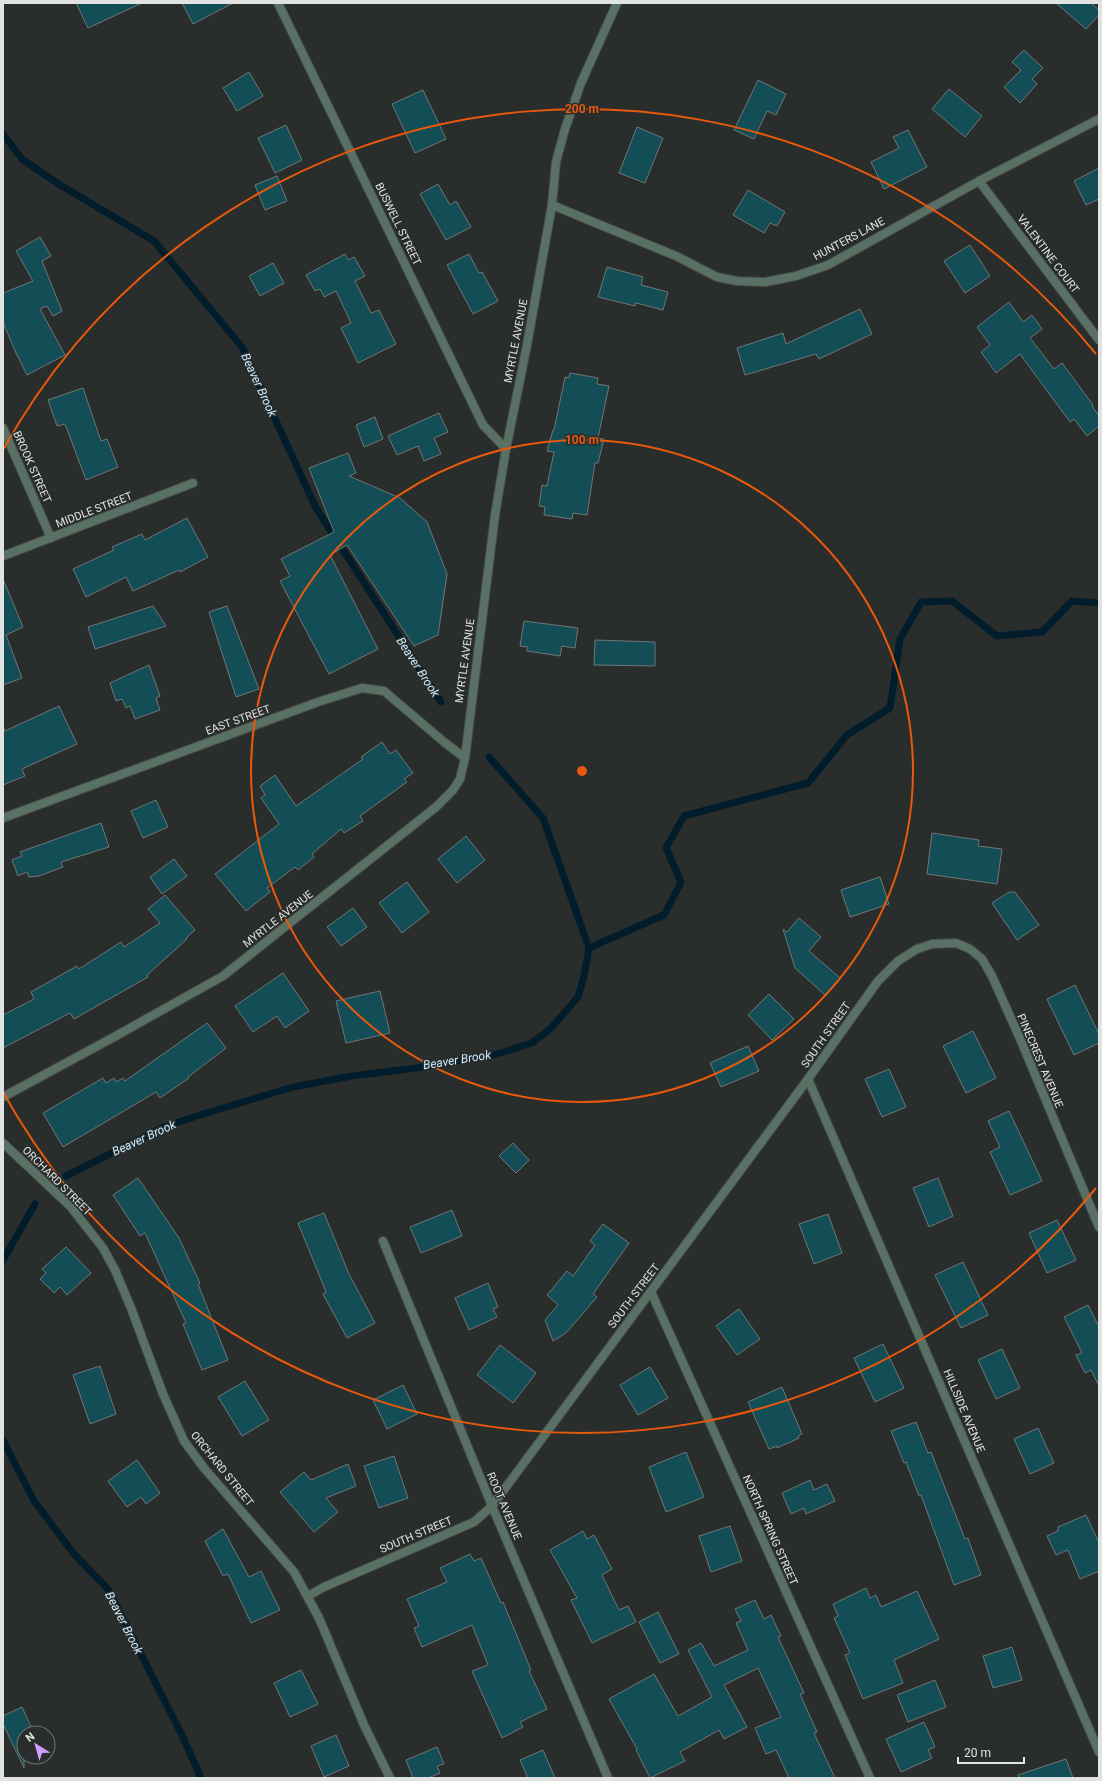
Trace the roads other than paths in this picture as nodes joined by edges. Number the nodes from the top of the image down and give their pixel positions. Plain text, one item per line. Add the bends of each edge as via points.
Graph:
1 (278, 3) edge
2 (617, 3) edge
3 (1099, 119) edge
4 (979, 181) junction
5 (552, 205) junction
6 (1099, 340) edge
7 (3, 428) edge
8 (506, 449) junction
9 (193, 484) dead end
10 (51, 538) junction
11 (3, 556) edge
12 (464, 758) junction
13 (3, 818) edge
14 (927, 945) joint
15 (808, 1079) junction
16 (3, 1097) edge
17 (3, 1143) edge
18 (1099, 1227) edge
19 (383, 1241) dead end
20 (650, 1292) junction
21 (492, 1506) junction
22 (308, 1596) junction
23 (1099, 1752) edge
24 (390, 1778) edge
25 (608, 1778) edge
26 (870, 1778) edge

1 - 8 street, BUSWELL STREET via 483,425
2 - 5 street, MYRTLE AVENUE via 581,83 565,129 556,162
3 - 4 street, HUNTERS LANE
4 - 5 street, HUNTERS LANE via 828,264 796,276 765,282 717,277 676,256
4 - 6 street, VALENTINE COURT
5 - 8 street, MYRTLE AVENUE
7 - 10 street, BROOK STREET
8 - 12 street, MYRTLE AVENUE
9 - 10 street, MIDDLE STREET
10 - 11 street, MIDDLE STREET
12 - 13 street, EAST STREET via 384,691 362,688
12 - 16 street, MYRTLE AVENUE via 460,779 436,807 224,976
14 - 15 street, SOUTH STREET via 898,961 878,981
14 - 18 street, PINECREST AVENUE via 956,943 970,949 982,959 992,976
15 - 20 street, SOUTH STREET
15 - 23 street, HILLSIDE AVENUE
17 - 22 street, ORCHARD STREET via 70,1206 103,1248 118,1276 163,1394 184,1441 204,1468 294,1572
19 - 21 street, ROOT AVENUE
20 - 21 street, SOUTH STREET
20 - 26 street, NORTH SPRING STREET
21 - 22 street, SOUTH STREET via 474,1522
21 - 25 street, ROOT AVENUE
22 - 24 street, ORCHARD STREET

